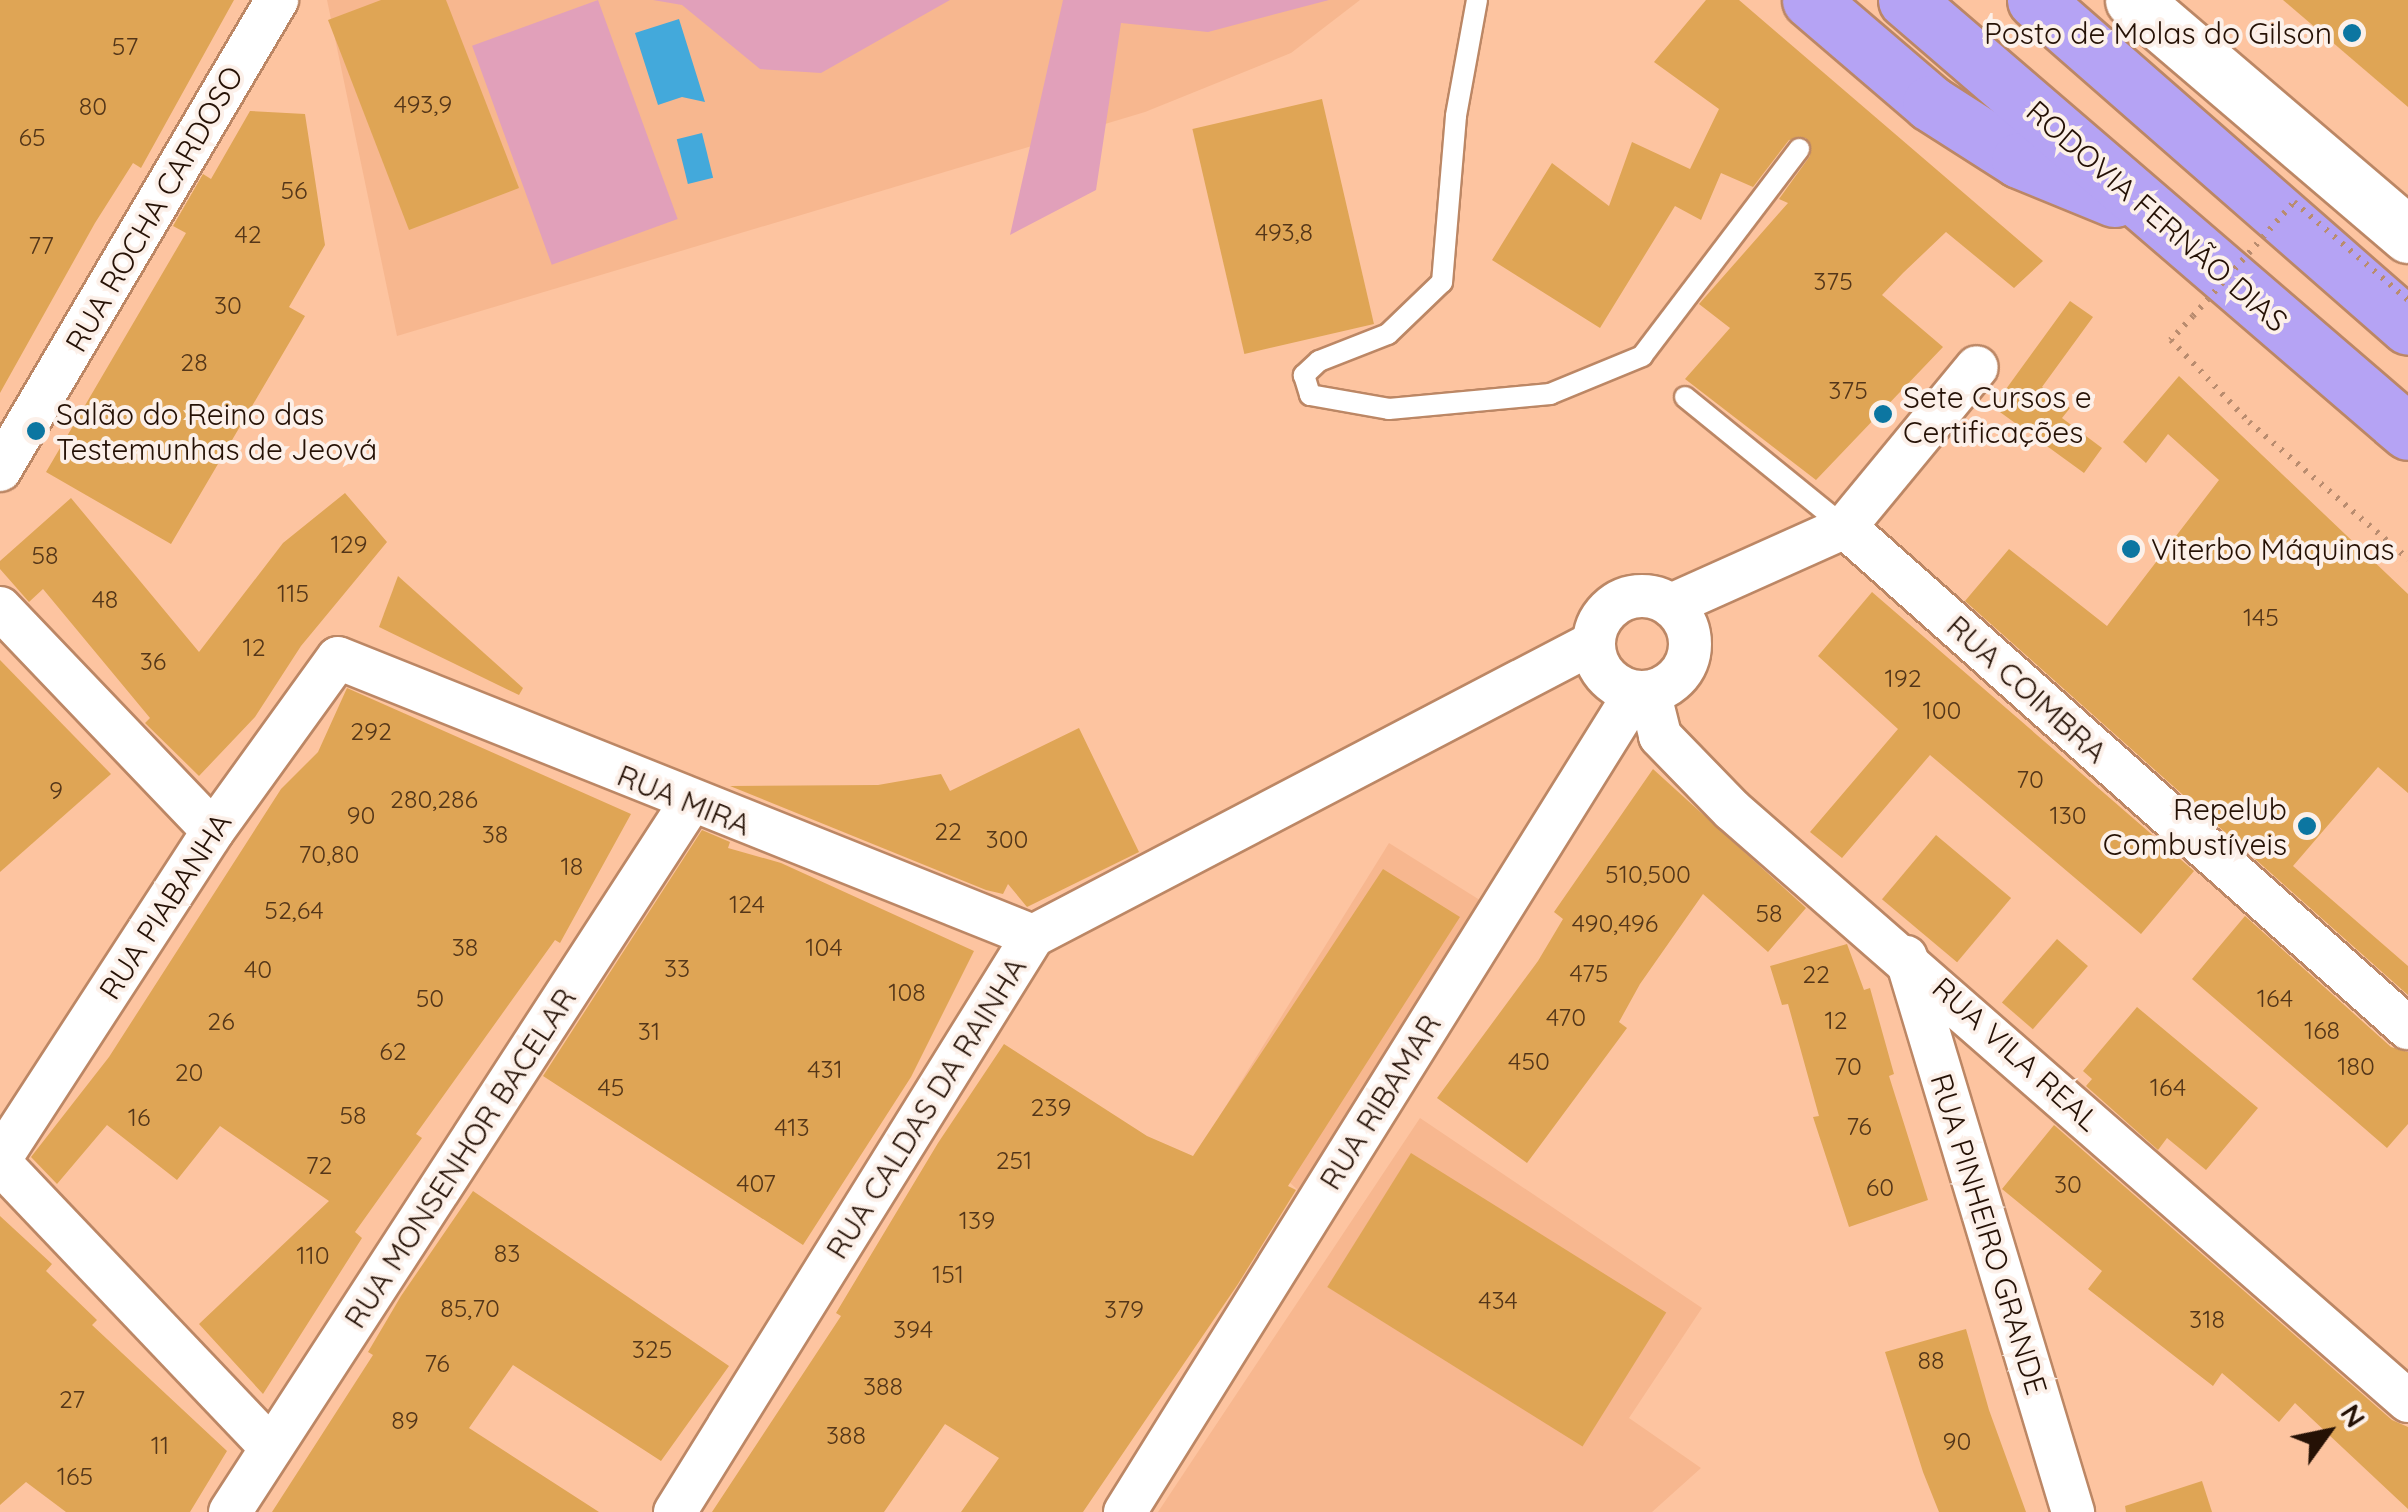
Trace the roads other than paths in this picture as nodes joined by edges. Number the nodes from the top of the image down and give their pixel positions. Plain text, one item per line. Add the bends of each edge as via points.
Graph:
1 (277, 0) edge
2 (1477, 0) edge
3 (1810, 0) edge
4 (1906, 0) edge
5 (2035, 0) edge
6 (2133, 0) edge
7 (1799, 149) dead end
8 (2160, 218) junction
9 (2408, 235) edge
10 (2408, 327) edge
11 (1977, 366) dead end
12 (1685, 398) dead end
13 (2404, 429) edge
14 (0, 470) edge
15 (1845, 527) junction
16 (1672, 605) junction
17 (0, 608) edge
18 (1594, 643) junction
19 (338, 658) joint
20 (1646, 692) junction
21 (690, 803) junction
22 (213, 831) junction
23 (1033, 936) junction
24 (1906, 956) junction
25 (2408, 1028) edge
26 (0, 1161) edge
27 (2408, 1400) edge
28 (271, 1448) junction
29 (230, 1512) edge
30 (675, 1512) edge
31 (1125, 1512) edge
32 (2073, 1512) edge

1 - 14 street, RUA ROCHA CARDOSO
2 - 7 lane via 1456,116 1442,282 1388,334 1318,361 1304,374 1310,395 1388,409 1550,394 1642,356
3 - 8 highway via 1930,103 2019,160
4 - 8 highway, RODOVIA FERNÃO DIAS
5 - 10 highway
6 - 9 main road
8 - 13 highway, RODOVIA FERNÃO DIAS
11 - 15 street
12 - 15 lane, RUA COIMBRA
15 - 16 street
15 - 25 street, RUA COIMBRA
16 - 18 street via 1643,595 1614,604 1596,628
16 - 20 street via 1688,630 1688,660
17 - 22 street
18 - 20 street via 1600,670
18 - 23 street, RUA CALDAS DA RAINHA
19 - 21 street, RUA MIRA
19 - 22 street, RUA PIABANHA
20 - 24 street, RUA VILA REAL via 1660,736 1732,810
20 - 31 street, RUA RIBAMAR
21 - 23 street, RUA MIRA
21 - 28 street, RUA MONSENHOR BACELAR
22 - 26 street, RUA PIABANHA
23 - 30 street, RUA CALDAS DA RAINHA
24 - 27 street, RUA VILA REAL
24 - 32 street, RUA PINHEIRO GRANDE
26 - 28 street
28 - 29 street, RUA MONSENHOR BACELAR

